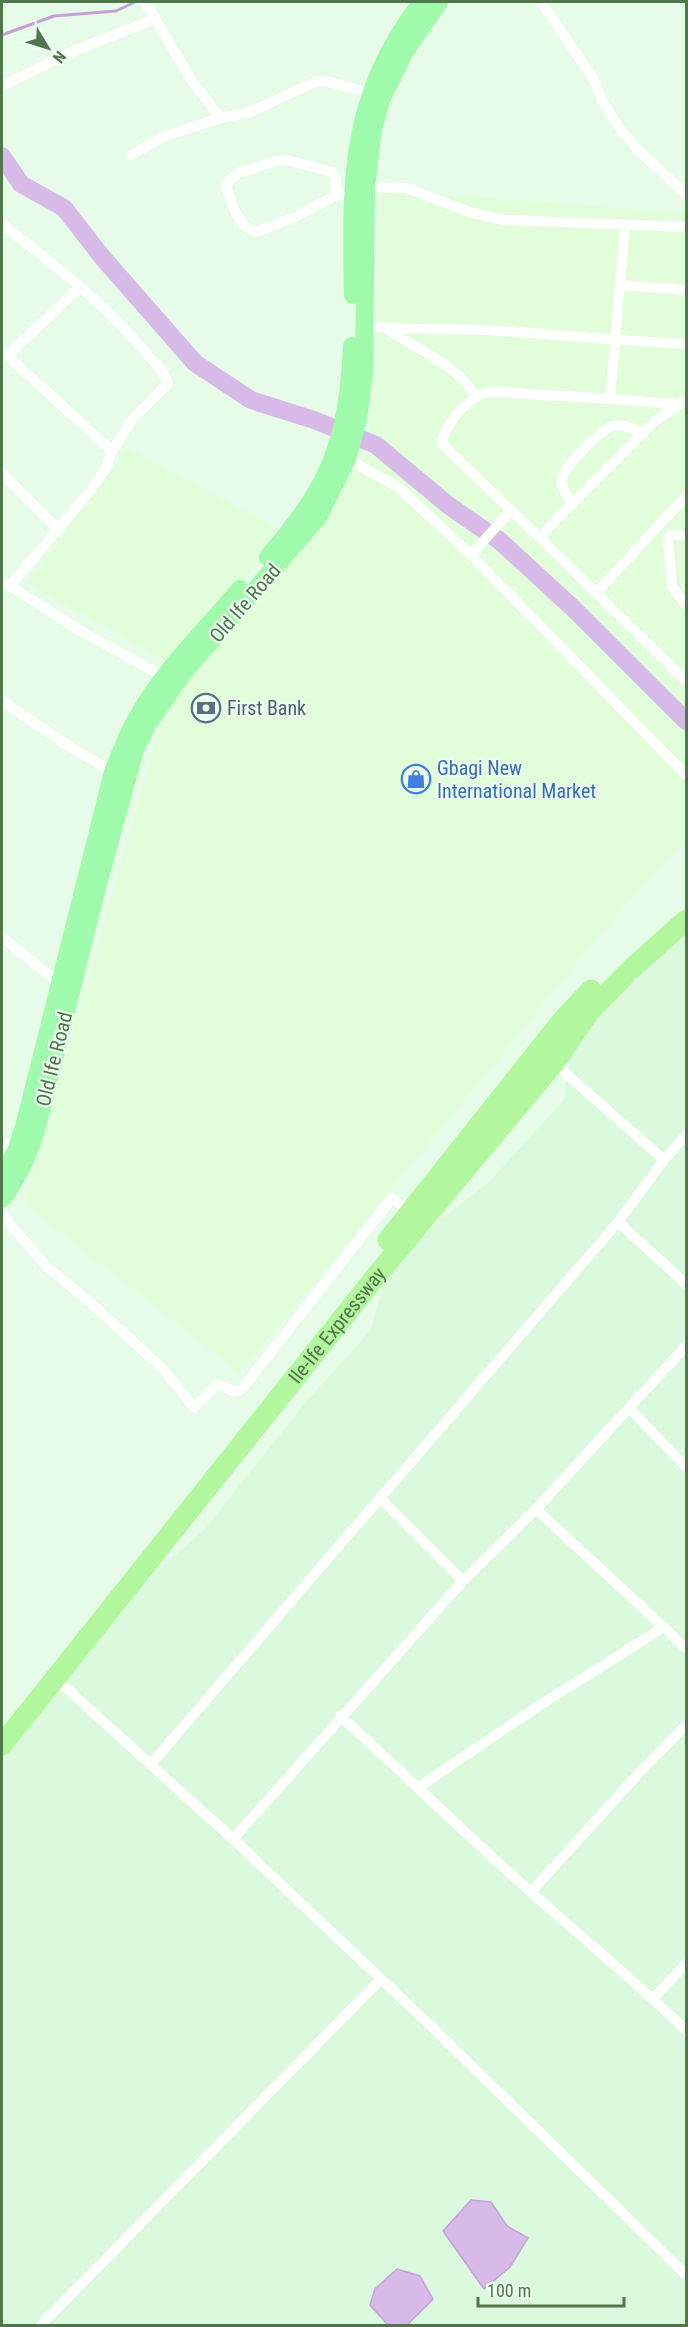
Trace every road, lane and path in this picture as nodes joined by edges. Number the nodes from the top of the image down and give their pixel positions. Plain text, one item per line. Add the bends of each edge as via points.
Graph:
1 (145, 2) edge
2 (423, 2) edge
3 (439, 2) edge
4 (541, 2) edge
5 (155, 19) junction
6 (2, 86) edge
7 (370, 93) junction
8 (221, 118) junction
9 (132, 155) dead end
10 (351, 192) junction
11 (687, 194) edge
12 (2, 224) edge
13 (625, 226) junction
14 (687, 227) edge
15 (621, 285) junction
16 (81, 286) junction
17 (687, 290) edge
18 (365, 326) junction
19 (386, 328) junction
20 (615, 341) junction
21 (687, 344) edge
22 (4, 353) edge
23 (476, 397) junction
24 (610, 399) junction
25 (682, 402) edge
26 (644, 433) junction
27 (349, 434) junction
28 (111, 451) junction
29 (2, 473) edge
30 (687, 496) edge
31 (573, 504) junction
32 (509, 512) junction
33 (313, 513) junction
34 (658, 526) junction
35 (59, 530) junction
36 (670, 535) junction
37 (687, 535) edge
38 (542, 540) junction
39 (472, 553) junction
40 (6, 583) edge
41 (596, 593) junction
42 (687, 604) edge
43 (164, 677) junction
44 (687, 681) edge
45 (2, 701) edge
46 (113, 772) junction
47 (687, 775) edge
48 (91, 886) junction
49 (687, 902) edge
50 (687, 920) edge
51 (2, 937) edge
52 (60, 984) junction
53 (554, 1064) junction
54 (687, 1135) edge
55 (9, 1146) edge
56 (664, 1160) junction
57 (2, 1178) edge
58 (2, 1199) edge
59 (410, 1213) junction
60 (2, 1215) edge
61 (618, 1222) junction
62 (687, 1284) edge
63 (687, 1347) edge
64 (630, 1408) junction
65 (687, 1467) edge
66 (381, 1499) junction
67 (536, 1509) junction
68 (463, 1581) junction
69 (664, 1627) junction
70 (687, 1648) edge
71 (55, 1678) junction
72 (340, 1716) junction
73 (2, 1724) edge
74 (687, 1725) edge
75 (2, 1745) edge
76 (150, 1765) junction
77 (419, 1787) junction
78 (233, 1839) junction
79 (531, 1892) junction
80 (687, 1964) edge
81 (381, 1979) junction
82 (653, 1998) junction
83 (687, 2030) edge
84 (687, 2275) edge
85 (40, 2325) edge

1 - 5 street
2 - 7 main road, Old Ife Road via 394,44
3 - 10 main road, Old Ife Road via 405,51 382,98
4 - 11 street via 593,78 620,129
5 - 6 street via 71,52
5 - 8 street via 194,84
7 - 8 street via 326,81 315,82 250,111
7 - 10 main road, Old Ife Road
8 - 9 street via 165,136
10 - 10 street via 332,172 287,160 238,173 226,184 240,222 256,232
10 - 13 street via 406,188 463,210 505,220
10 - 18 main road, Old Ife Road
10 - 27 main road, Old Ife Road via 354,326
12 - 16 street
13 - 14 street
13 - 15 street
15 - 17 street
15 - 20 street
16 - 22 street
16 - 28 street via 134,338 168,383 132,420
18 - 19 street
18 - 27 main road, Old Ife Road via 364,373
19 - 20 street via 484,330
19 - 23 street via 451,368
20 - 21 street
20 - 24 street
22 - 28 street
23 - 24 street via 498,392
23 - 32 street via 452,422 442,444
24 - 25 street
25 - 26 street
26 - 31 street
26 - 31 street via 615,425 605,429 566,470 561,481
27 - 33 main road, Old Ife Road via 322,485
27 - 39 street via 398,487
28 - 35 street via 106,468
29 - 35 street
30 - 34 street
31 - 38 street via 543,533
32 - 38 street
32 - 39 street
33 - 43 main road, Old Ife Road via 290,532
33 - 48 main road, Old Ife Road via 183,673 148,724 135,750
34 - 36 street
34 - 41 street
35 - 40 street
36 - 37 street
36 - 42 street via 672,587
38 - 41 street
39 - 47 street
40 - 43 street
41 - 44 street
43 - 46 main road, Old Ife Road via 137,718
45 - 46 street
46 - 48 main road, Old Ife Road
48 - 52 main road, Old Ife Road
48 - 58 main road, Old Ife Road via 36,1131 28,1156
49 - 59 highway, Ile-Ife Expressway via 625,956 562,1021
50 - 53 highway, Ile-Ife Expressway via 629,970 596,1005
51 - 52 street
52 - 55 main road, Old Ife Road via 24,1127
53 - 56 street
53 - 71 highway, Ile-Ife Expressway via 377,1275
54 - 56 street
55 - 57 main road, Old Ife Road
56 - 61 street
59 - 60 street via 392,1198 242,1389 235,1392 217,1384 195,1408 165,1371 45,1265
59 - 73 highway, Ile-Ife Expressway
61 - 62 street
61 - 66 street
63 - 64 street
64 - 65 street
64 - 67 street
66 - 68 street
66 - 76 street
67 - 68 street
67 - 69 street
68 - 72 street
69 - 70 street
69 - 77 street
71 - 75 highway, Ile-Ife Expressway
71 - 76 street
72 - 77 street
72 - 78 street
74 - 79 street
76 - 78 street
77 - 79 street
78 - 81 street
79 - 82 street
80 - 82 street
81 - 84 street
81 - 85 street
82 - 83 street

